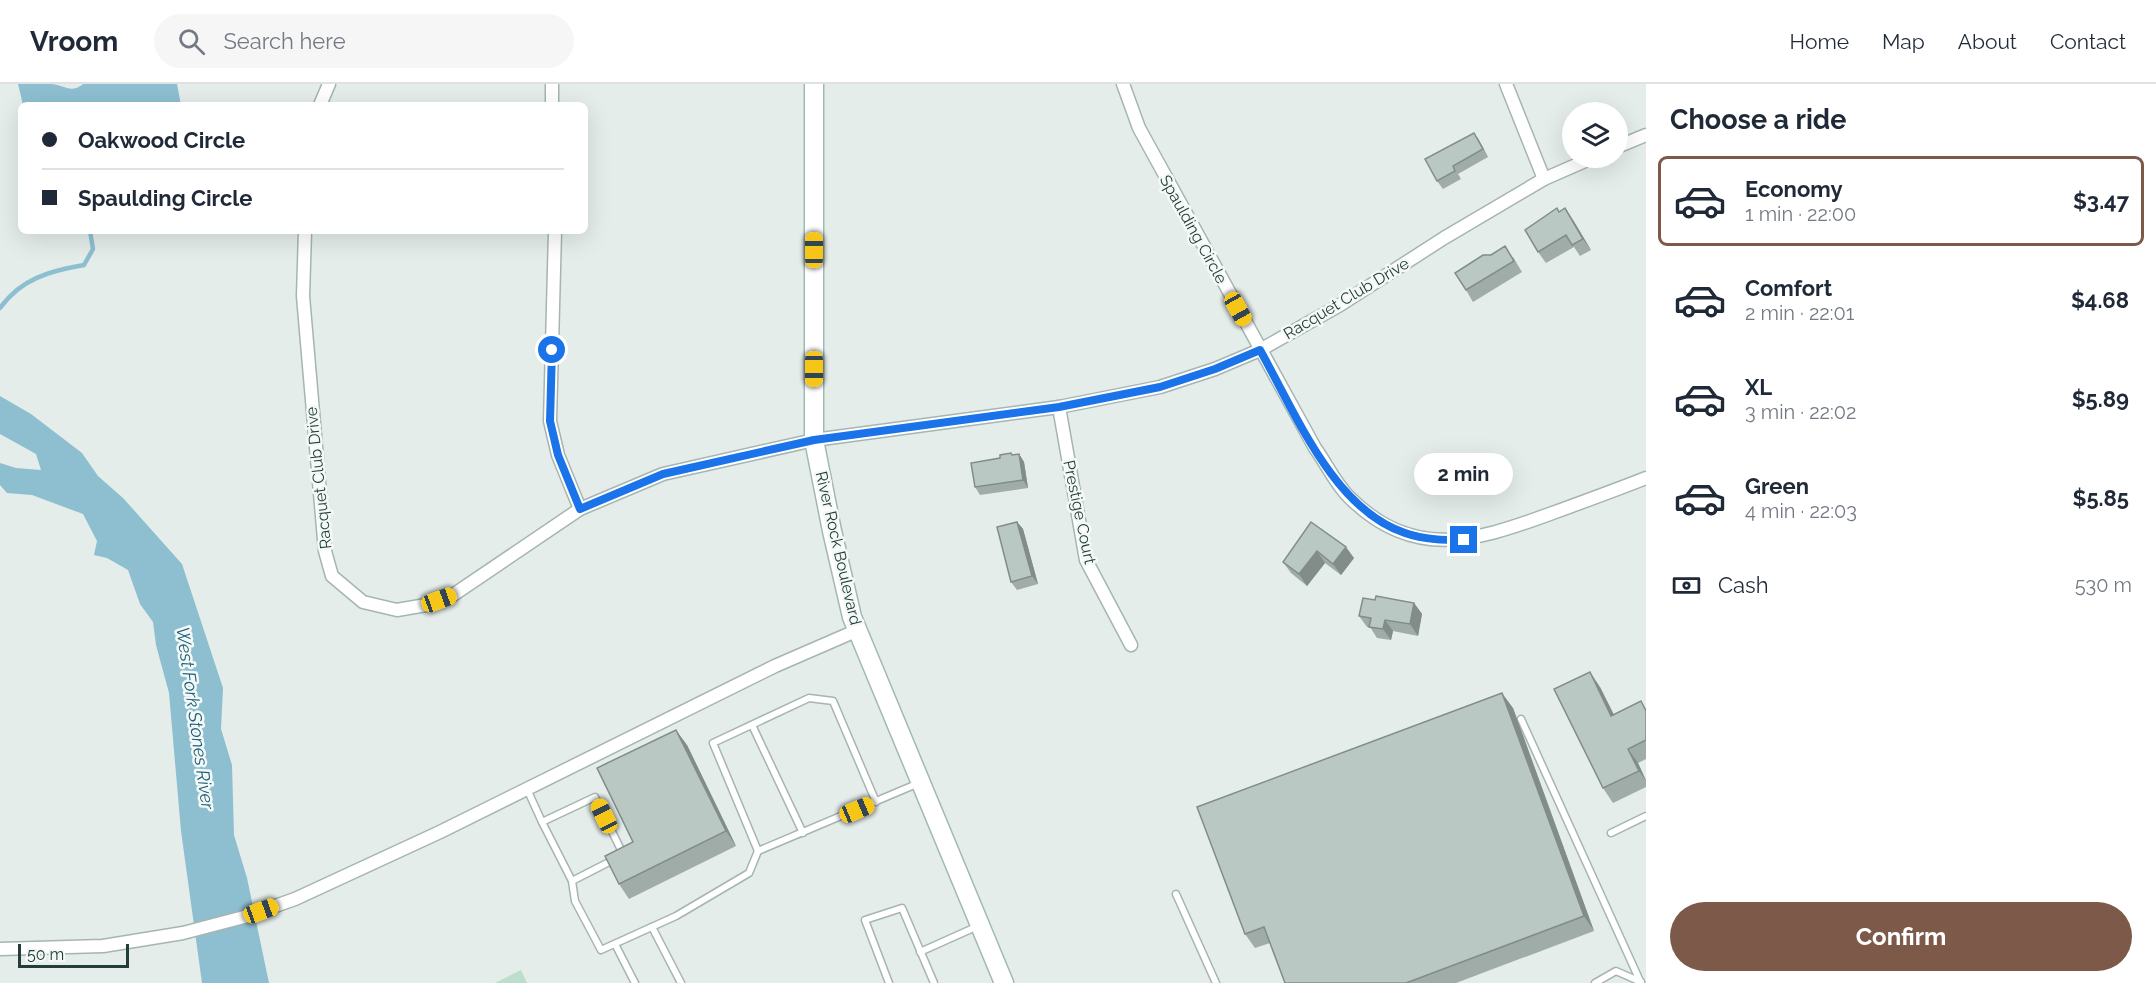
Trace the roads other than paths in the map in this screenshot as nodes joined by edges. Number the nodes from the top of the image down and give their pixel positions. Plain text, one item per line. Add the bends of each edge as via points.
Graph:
1 (329, 84) edge
2 (552, 84) edge
3 (814, 84) edge
4 (1123, 84) edge
5 (1506, 84) edge
6 (321, 102) edge
7 (552, 102) edge
8 (1646, 135) edge
9 (1628, 142) edge
10 (1570, 168) edge
11 (1544, 179) junction
12 (305, 234) edge
13 (555, 234) edge
14 (1260, 350) junction
15 (1059, 407) junction
16 (814, 440) junction
17 (1646, 478) edge
18 (580, 509) junction
19 (858, 630) junction
20 (1131, 645) dead end
21 (1521, 719) dead end
22 (752, 725) junction
23 (919, 783) junction
24 (527, 789) junction
25 (876, 802) junction
26 (1646, 816) edge
27 (542, 822) junction
28 (803, 833) junction
29 (1611, 833) dead end
30 (758, 851) junction
31 (572, 881) junction
32 (1176, 894) dead end
33 (981, 924) junction
34 (652, 927) junction
35 (615, 944) junction
36 (4, 949) edge
37 (920, 952) junction
38 (1641, 982) edge
39 (635, 983) edge
40 (681, 983) edge
41 (889, 983) edge
42 (934, 983) edge
43 (1004, 983) edge
44 (1216, 983) edge
45 (1595, 983) edge

1 - 6 street
2 - 7 street
3 - 16 street, River Rock Boulevard
4 - 14 street, Spaulding Circle via 1139,128
5 - 11 street
8 - 9 street
10 - 11 street, Racquet Club Drive
11 - 14 street, Racquet Club Drive
12 - 18 street, Racquet Club Drive via 303,296 308,375 325,552 332,576 363,602 397,610 426,605 453,595
13 - 18 street via 550,421 558,455
14 - 15 street, Racquet Club Drive via 1160,387
14 - 17 street, Spaulding Circle via 1315,448 1347,495 1363,510 1404,533 1430,540 1464,540 1499,532
15 - 16 street, Racquet Club Drive
15 - 20 street, Prestige Court via 1086,560
16 - 18 street, Racquet Club Drive via 663,474
16 - 19 street, River Rock Boulevard
19 - 23 street, River Rock Boulevard
19 - 24 street via 775,666
21 - 38 lane
22 - 25 lane via 809,698 832,700
22 - 28 lane
22 - 30 lane via 713,743
23 - 25 lane
23 - 33 street, River Rock Boulevard
24 - 27 lane
24 - 36 street via 264,910 183,933 103,946
25 - 28 lane
26 - 29 lane
27 - 31 lane
27 - 31 lane via 595,796 623,854
28 - 30 lane
30 - 34 lane via 749,873
31 - 35 lane via 575,901 601,950
32 - 44 lane
33 - 37 lane
33 - 43 street, River Rock Boulevard
34 - 35 lane
34 - 40 lane
35 - 39 lane
37 - 41 lane via 902,908 866,920
37 - 42 lane
38 - 45 lane via 1617,971

